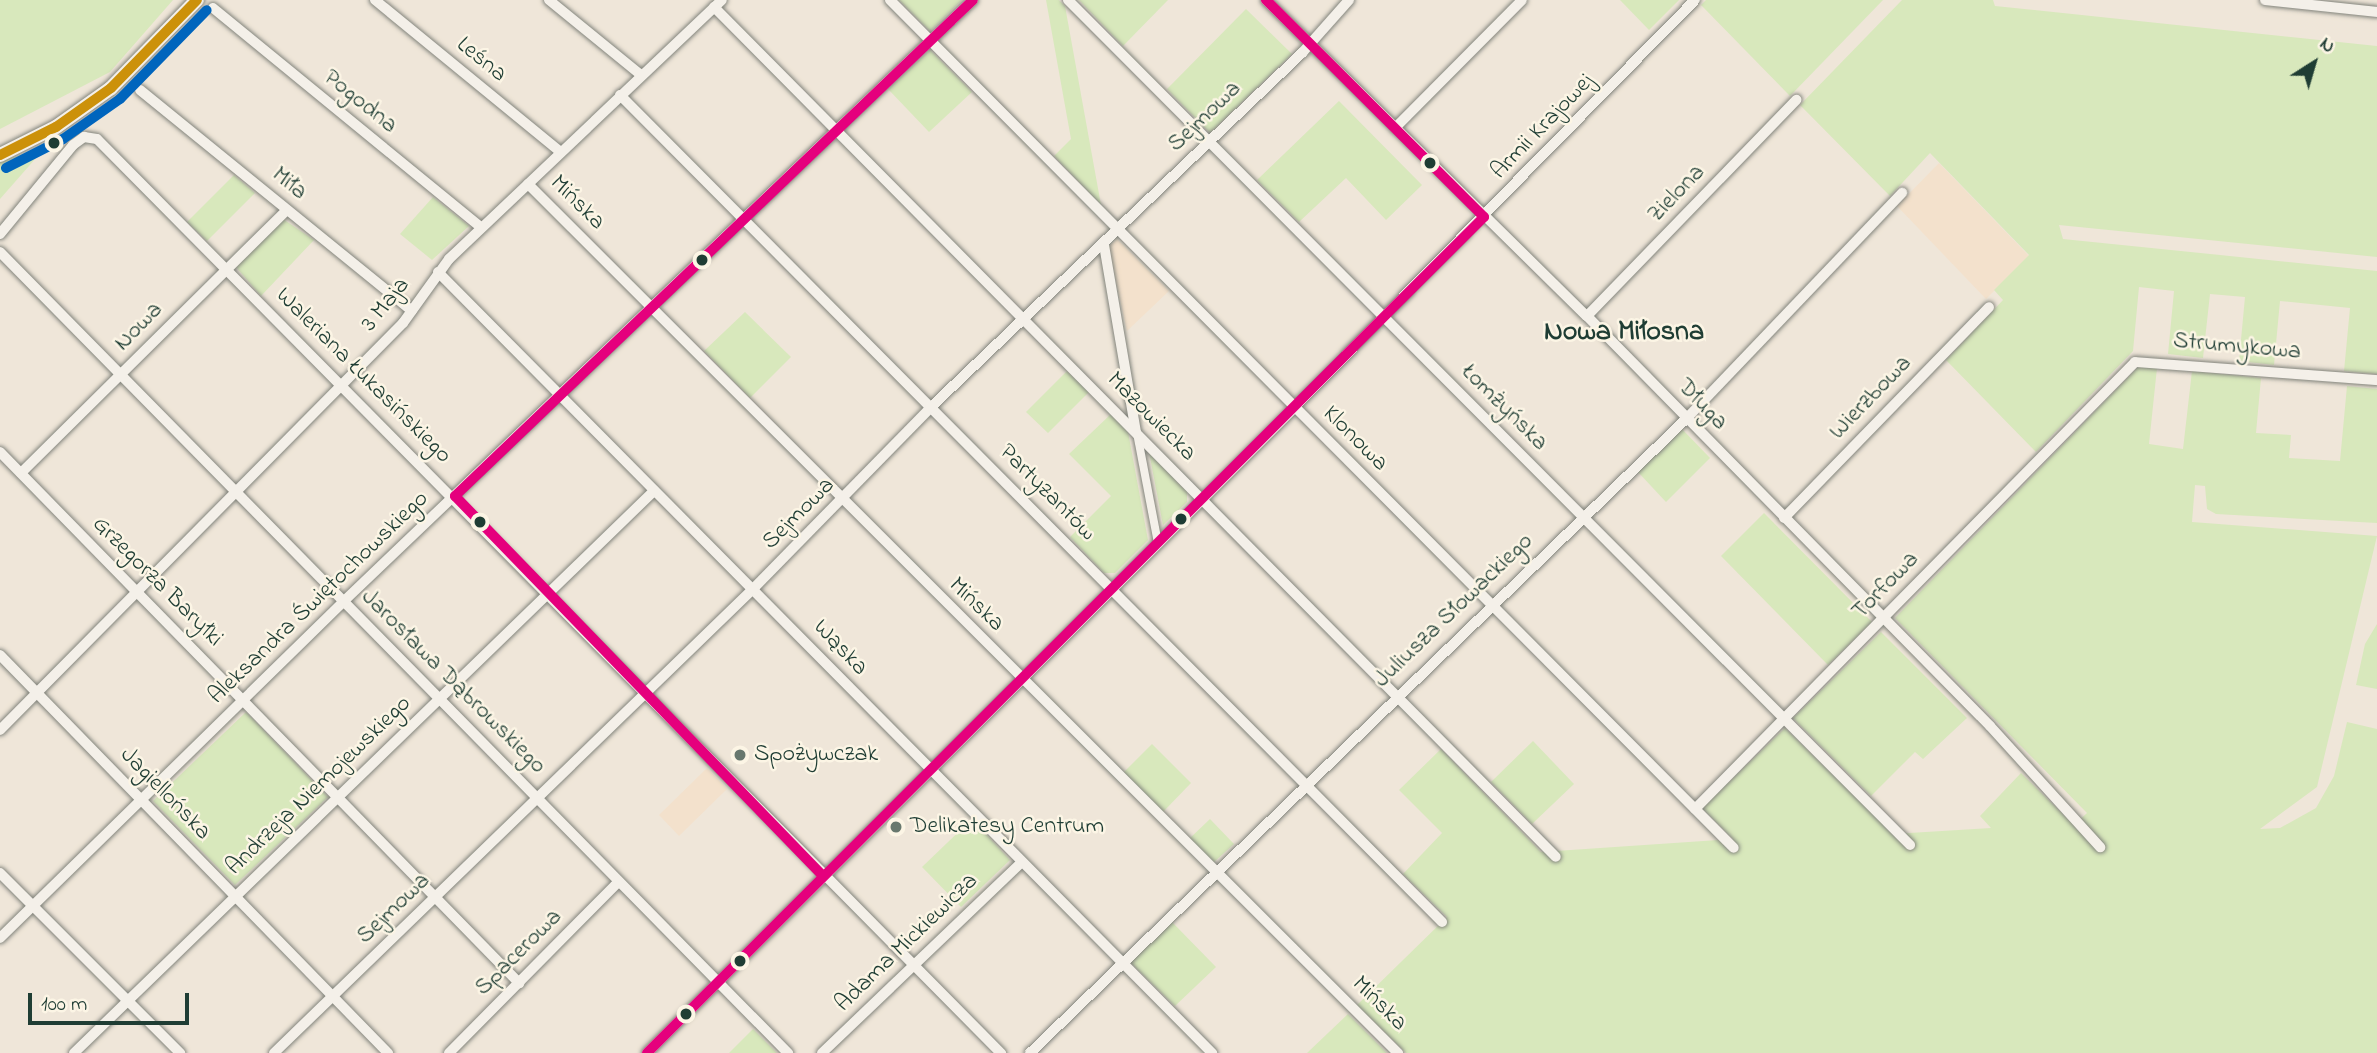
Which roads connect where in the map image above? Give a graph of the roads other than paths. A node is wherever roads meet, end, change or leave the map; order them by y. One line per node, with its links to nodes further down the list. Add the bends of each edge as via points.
1 (198, 0): 25 (main road, via 111,88 56,127)
2 (374, 0): 24 (street, Leśna)
3 (549, 0): 17 (street)
4 (890, 0): 15 (street, Klonowa)
5 (973, 0): 15 (street, Aleksandra Świętochowskiego)
6 (1069, 0): 23 (street, Łomżyńska)
7 (1266, 0): 16 (street, Długa)
8 (1349, 0): 16 (street, Sejmowa)
9 (1522, 0): 21 (street)
10 (1695, 0): 29 (street, Armii Krajowej)
11 (2265, 0): 14 (street)
12 (718, 4): 17 (street, 3 Maja); 22 (street, Mazowiecka)
13 (213, 8): 31 (street, Pogodna)
14 (2377, 12)
15 (931, 41): 22 (street, Aleksandra Świętochowskiego); 32 (street, Klonowa)
16 (1308, 41): 21 (street, Długa); 23 (street, Sejmowa, via 1302,53)
17 (641, 75): 19 (street, 3 Maja)
18 (140, 90): 28 (street, Miła)
19 (620, 95): 24 (street, 3 Maja); 30 (street, Partyzantów)
20 (1796, 100): 41 (street, Zielona)
21 (1395, 128): 29 (street, Długa)
22 (838, 132): 30 (street, Aleksandra Świętochowskiego); 43 (street, Mazowiecka)
23 (1210, 141): 32 (street, Sejmowa); 42 (street, Łomżyńska)
24 (561, 152): 26 (street, 3 Maja)
25 (0, 155)
26 (528, 184): 31 (street, 3 Maja); 39 (street, Mińska)
27 (1902, 193): 51 (street, Juliusza Słowackiego)
28 (287, 210): 36 (street, Nowa); 40 (street, Miła)
29 (1484, 217): 41 (street, Długa); 42 (street, Armii Krajowej)
30 (744, 222): 39 (street, Aleksandra Świętochowskiego); 49 (street, Partyzantów)
31 (481, 227): 37 (street, 3 Maja)
32 (1118, 232): 34 (street, Sejmowa); 50 (street, Klonowa)
33 (0, 234): 36 (street, Waleriana Łukasińskiego, via 73,145 84,137 97,139)
34 (1104, 245): 43 (street, Sejmowa); 52 (street)
35 (0, 252): 44 (street, Jarosława Dąbrowskiego)
36 (225, 269): 44 (street, Nowa); 46 (street, Waleriana Łukasińskiego)
37 (438, 272): 40 (street, 3 Maja); 48 (street, Wąska)
38 (1989, 307): 61 (street, Wierzbowa)
39 (653, 309): 48 (street, Aleksandra Świętochowskiego); 59 (street, Mińska)
40 (412, 311): 46 (street, 3 Maja)
41 (1587, 316): 51 (street, Długa)
42 (1384, 318): 50 (street, Armii Krajowej); 60 (street, Łomżyńska)
43 (1025, 322): 49 (street, Sejmowa); 52 (street, Mazowiecka)
44 (121, 375): 54 (street, Nowa); 56 (street, Jarosława Dąbrowskiego)
45 (2377, 380): 47 (street, Strumykowa, via 2145,360 2135,362)
46 (342, 386): 56 (street, 3 Maja); 57 (street, Waleriana Łukasińskiego)
47 (2104, 390): 69 (street, Torfowa)
48 (560, 396): 55 (street, Wąska); 57 (street, Aleksandra Świętochowskiego)
49 (931, 408): 59 (street, Sejmowa); 64 (street, Partyzantów)
50 (1294, 408): 58 (street, Armii Krajowej); 68 (street, Klonowa)
51 (1686, 419): 60 (street, Juliusza Słowackiego); 61 (street, Długa)
52 (1136, 432): 58 (street, Mazowiecka); 62 (street)
53 (0, 452): 54 (street, Grzegorza Baryłki)
54 (21, 473): 65 (street, Grzegorza Baryłki)
55 (654, 491): 63 (street, Wąska); 66 (street, Andrzeja Niemojewskiego)
56 (237, 492): 65 (street, 3 Maja); 67 (street, Jarosława Dąbrowskiego)
57 (455, 496): 66 (street, Waleriana Łukasińskiego); 67 (street, Aleksandra Świętochowskiego)
58 (1204, 499): 62 (street, Armii Krajowej); 74 (street, Mazowiecka)
59 (841, 502): 63 (street, Sejmowa); 71 (street, Mińska)
60 (1583, 517): 68 (street, Juliusza Słowackiego); 77 (street, Łomżyńska)
61 (1784, 518): 69 (street, Długa)
62 (1158, 543): 64 (street, Armii Krajowej)
63 (753, 589): 73 (street, Sejmowa); 79 (street, Wąska)
64 (1113, 589): 71 (street, Armii Krajowej); 80 (street, Partyzantów)
65 (136, 593): 72 (street, 3 Maja); 76 (street, Grzegorza Baryłki)
66 (548, 593): 73 (street, Waleriana Łukasińskiego); 75 (street, Andrzeja Niemojewskiego)
67 (344, 601): 75 (street, Jarosława Dąbrowskiego); 76 (street, Aleksandra Świętochowskiego)
68 (1492, 604): 74 (street, Juliusza Słowackiego); 84 (street, Klonowa)
69 (1884, 619): 77 (street, Torfowa); 86 (street, Długa)
70 (0, 655): 72 (street, Jagiellońska)
71 (1022, 680): 79 (street, Armii Krajowej); 91 (street, Mińska)
72 (37, 692): 78 (street, 3 Maja); 83 (street, Jagiellońska)
73 (645, 693): 82 (street, Sejmowa); 92 (street, Waleriana Łukasińskiego)
74 (1398, 694): 80 (street, Juliusza Słowackiego); 88 (street, Mazowiecka)
75 (440, 698): 81 (street, Andrzeja Niemojewskiego); 82 (street, Jarosława Dąbrowskiego)
76 (244, 699): 81 (street, Grzegorza Baryłki); 83 (street, Aleksandra Świętochowskiego)
77 (1784, 720): 84 (street, Torfowa); 85 (street, Łomżyńska)
78 (0, 730)
79 (930, 770): 89 (street, Wąska); 92 (street, Armii Krajowej)
80 (1305, 784): 91 (street, Juliusza Słowackiego); 97 (street, Partyzantów)
81 (337, 796): 94 (street, Andrzeja Niemojewskiego); 95 (street, Grzegorza Baryłki)
82 (538, 799): 93 (street, Jarosława Dąbrowskiego); 95 (street, Sejmowa)
83 (142, 800): 94 (street, Jagiellońska); 96 (street, Aleksandra Świętochowskiego)
84 (1695, 808): 87 (street, Klonowa)
85 (1910, 845)
86 (2100, 847)
87 (1734, 848)
88 (1556, 857)
89 (1021, 863): 99 (street, Adama Mickiewicza); 100 (street, Wąska)
90 (0, 873): 96 (street)
91 (1215, 874): 100 (street, Juliusza Słowackiego); 116 (street, Mińska)
92 (823, 876): 99 (street, Waleriana Łukasińskiego); 102 (street, Armii Krajowej)
93 (618, 882): 101 (street, Spacerowa); 102 (street, Jarosława Dąbrowskiego)
94 (236, 898): 103 (street, Jagiellońska); 104 (street, Andrzeja Niemojewskiego)
95 (436, 898): 101 (street, Grzegorza Baryłki); 103 (street, Sejmowa)
96 (33, 906): 98 (street, Aleksandra Świętochowskiego); 104 (street)
97 (1441, 922)
98 (0, 939)
99 (913, 964): 112 (street, Adama Mickiewicza); 113 (street, Waleriana Łukasińskiego)
100 (1122, 964): 114 (street, Juliusza Słowackiego); 115 (street, Wąska)
101 (519, 982): 109 (street, Spacerowa)
102 (717, 982): 110 (street, Armii Krajowej); 111 (street, Jarosława Dąbrowskiego)
103 (333, 997): 107 (street, Sejmowa); 108 (street, Jagiellońska)
104 (127, 1000): 105 (street, Andrzeja Niemojewskiego); 106 (street)
105 (74, 1053)
106 (180, 1053)
107 (274, 1053)
108 (388, 1053)
109 (449, 1053)
110 (648, 1053)
111 (788, 1053)
112 (822, 1053)
113 (1001, 1053)
114 (1030, 1053)
115 (1212, 1053)
116 (1398, 1053)

